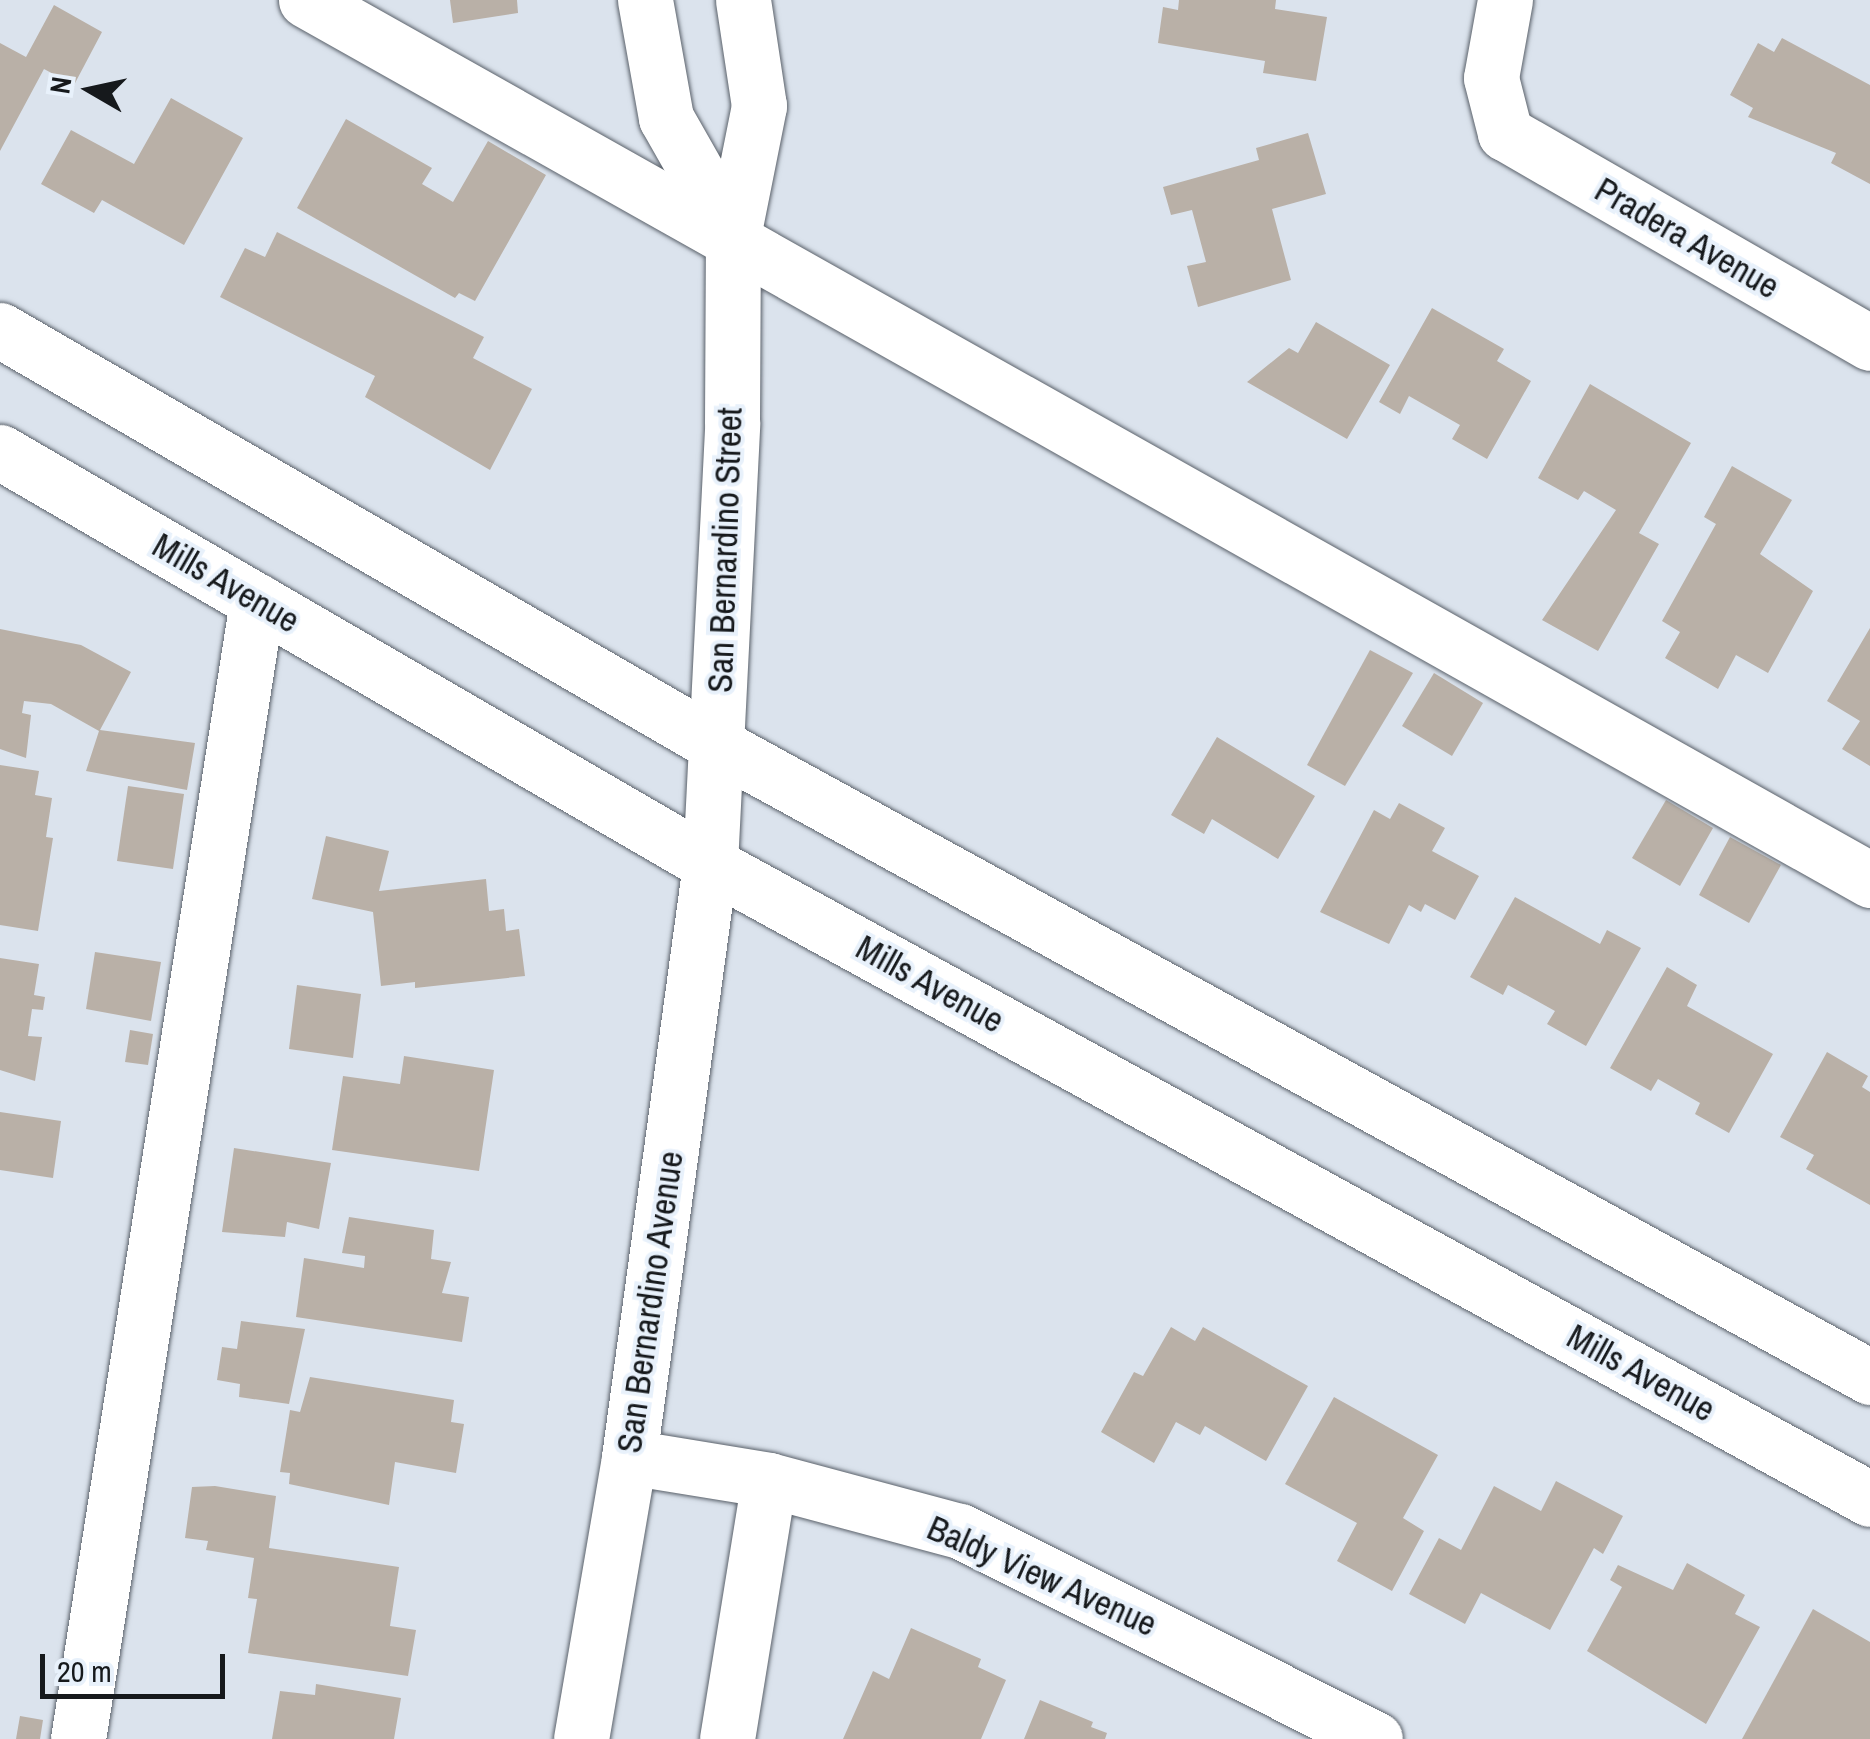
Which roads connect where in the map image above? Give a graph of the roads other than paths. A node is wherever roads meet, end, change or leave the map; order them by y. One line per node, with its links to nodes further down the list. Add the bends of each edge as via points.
1 (306, 0): 5 (main road)
2 (646, 0): 5 (main road, San Bernardino Street, via 666,118)
3 (743, 0): 5 (main road, San Bernardino Street, via 760,106)
4 (1505, 0): 7 (main road, Pradera Avenue, via 1491,78 1505,133)
5 (732, 236): 10 (main road, San Bernardino Street, via 732,423); 12 (main road)
6 (0, 330): 10 (main road)
7 (1870, 342)
8 (0, 452): 9 (main road, Mills Avenue)
9 (257, 601): 11 (main road, Mills Avenue); 17 (main road)
10 (717, 745): 11 (main road, San Bernardino Street); 13 (main road)
11 (710, 864): 14 (main road, San Bernardino Avenue); 16 (main road, Mills Avenue)
12 (1870, 880)
13 (1870, 1377)
14 (629, 1457): 15 (main road, Baldy View Avenue); 18 (main road, San Bernardino Avenue)
15 (770, 1480): 19 (main road); 20 (main road, Baldy View Avenue, via 960,1531)
16 (1870, 1499)
17 (78, 1739)
18 (580, 1739)
19 (727, 1739)
20 (1376, 1739)

